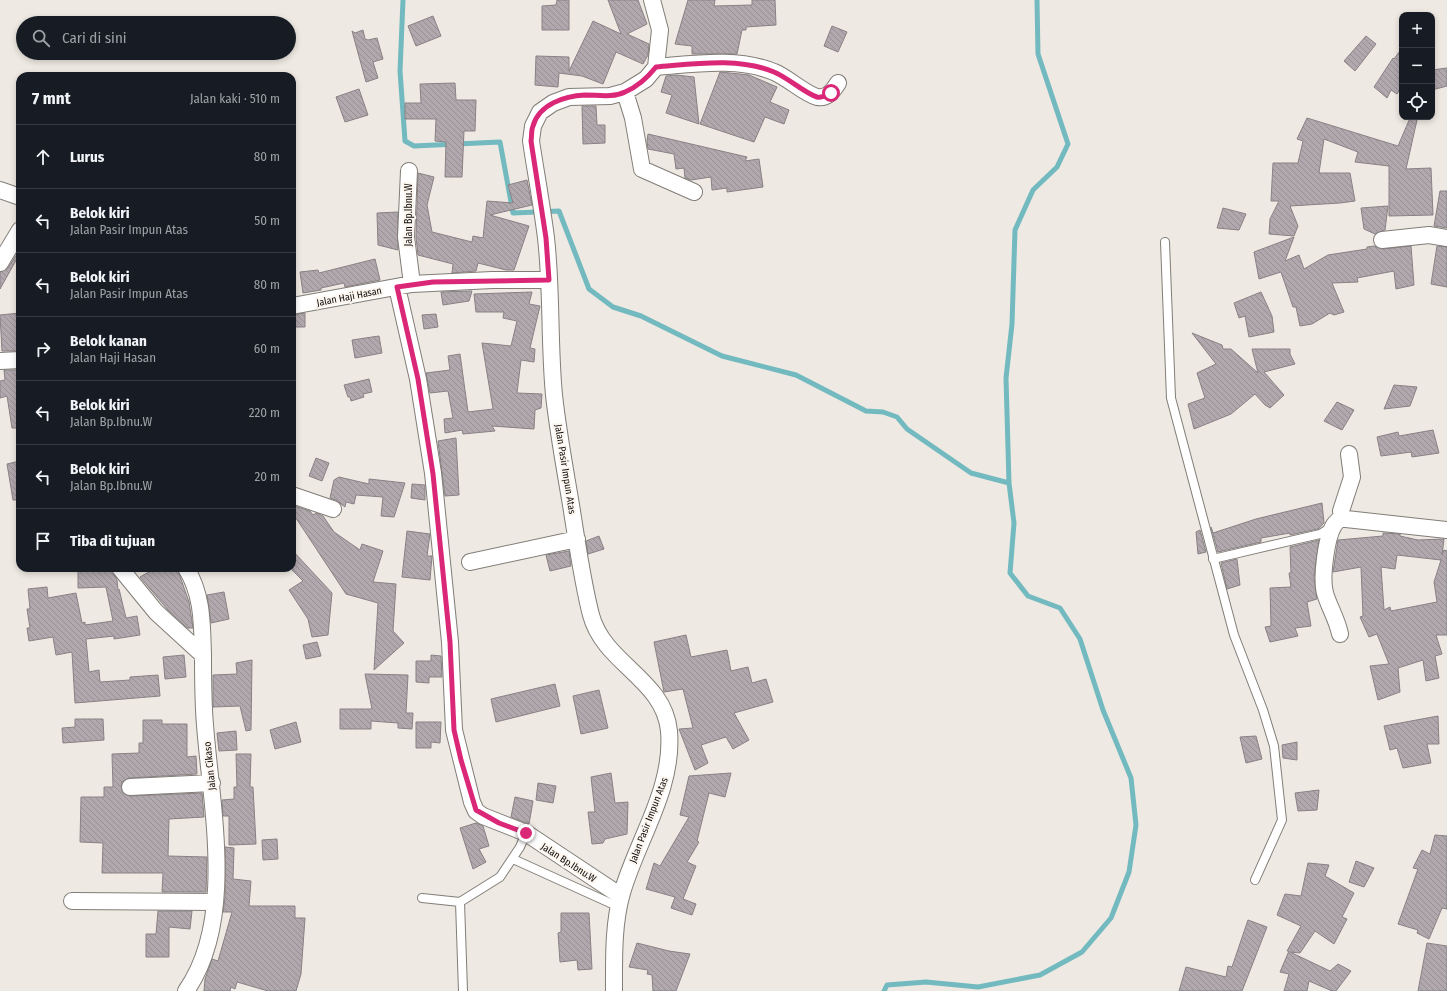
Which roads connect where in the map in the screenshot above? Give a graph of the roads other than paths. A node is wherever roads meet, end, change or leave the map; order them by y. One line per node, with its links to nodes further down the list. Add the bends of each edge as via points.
1 (652, 0): 2 (street, via 660,30)
2 (656, 67): 3 (street, via 704,64 758,66 776,73 816,97 831,93); 4 (street, Jalan Pasir Impun Atas, via 646,78)
3 (838, 83)
4 (625, 92): 7 (street, via 633,118 642,169); 14 (street, Jalan Pasir Impun Atas, via 610,96 569,97 553,103 540,112 533,126 531,141 546,238)
5 (409, 171): 15 (street, Jalan Bp.Ibnu.W)
6 (0, 190): 8 (street)
7 (694, 192)
8 (16, 196)
9 (16, 237): 13 (street)
10 (1447, 238): 11 (street, via 1429,235)
11 (1382, 240)
12 (1165, 242): 25 (lane, via 1172,398)
13 (0, 263)
14 (549, 280): 15 (street, Jalan Haji Hasan); 24 (street, Jalan Pasir Impun Atas, via 554,396)
15 (405, 285): 16 (street, Jalan Haji Hasan); 33 (street, Jalan Bp.Ibnu.W, via 433,474 450,642 454,730 476,810 499,823)
16 (296, 305)
17 (0, 360): 18 (street)
18 (16, 360)
19 (1349, 454): 22 (street, via 1352,477)
20 (296, 496): 21 (street)
21 (333, 509)
22 (1338, 521): 23 (street, via 1346,519); 25 (lane, via 1320,534); 29 (street, via 1329,539 1324,579 1325,592)
23 (1447, 530)
24 (577, 539): 26 (street); 40 (street, Jalan Pasir Impun Atas, via 592,617 600,637 656,694 663,707 669,730 668,765)
25 (1213, 559): 35 (lane, via 1234,635 1274,746 1282,820)
26 (470, 562)
27 (123, 572): 30 (street, via 156,612)
28 (188, 572): 30 (street, Jalan Cikaso, via 200,599)
29 (1340, 634)
30 (203, 655): 31 (street, Jalan Cikaso, via 204,724)
31 (212, 783): 32 (street); 38 (street, Jalan Cikaso)
32 (130, 787)
33 (526, 833): 34 (lane); 40 (street, Jalan Bp.Ibnu.W)
34 (512, 859): 39 (lane, via 500,877); 40 (lane)
35 (1255, 880)
36 (422, 898): 39 (lane)
37 (72, 901): 38 (street)
38 (215, 902): 41 (street, Jalan Cikaso, via 205,955)
39 (460, 902): 42 (lane)
40 (620, 902): 43 (street, Jalan Pasir Impun Atas, via 614,942)
41 (186, 991)
42 (463, 991)
43 (614, 991)

